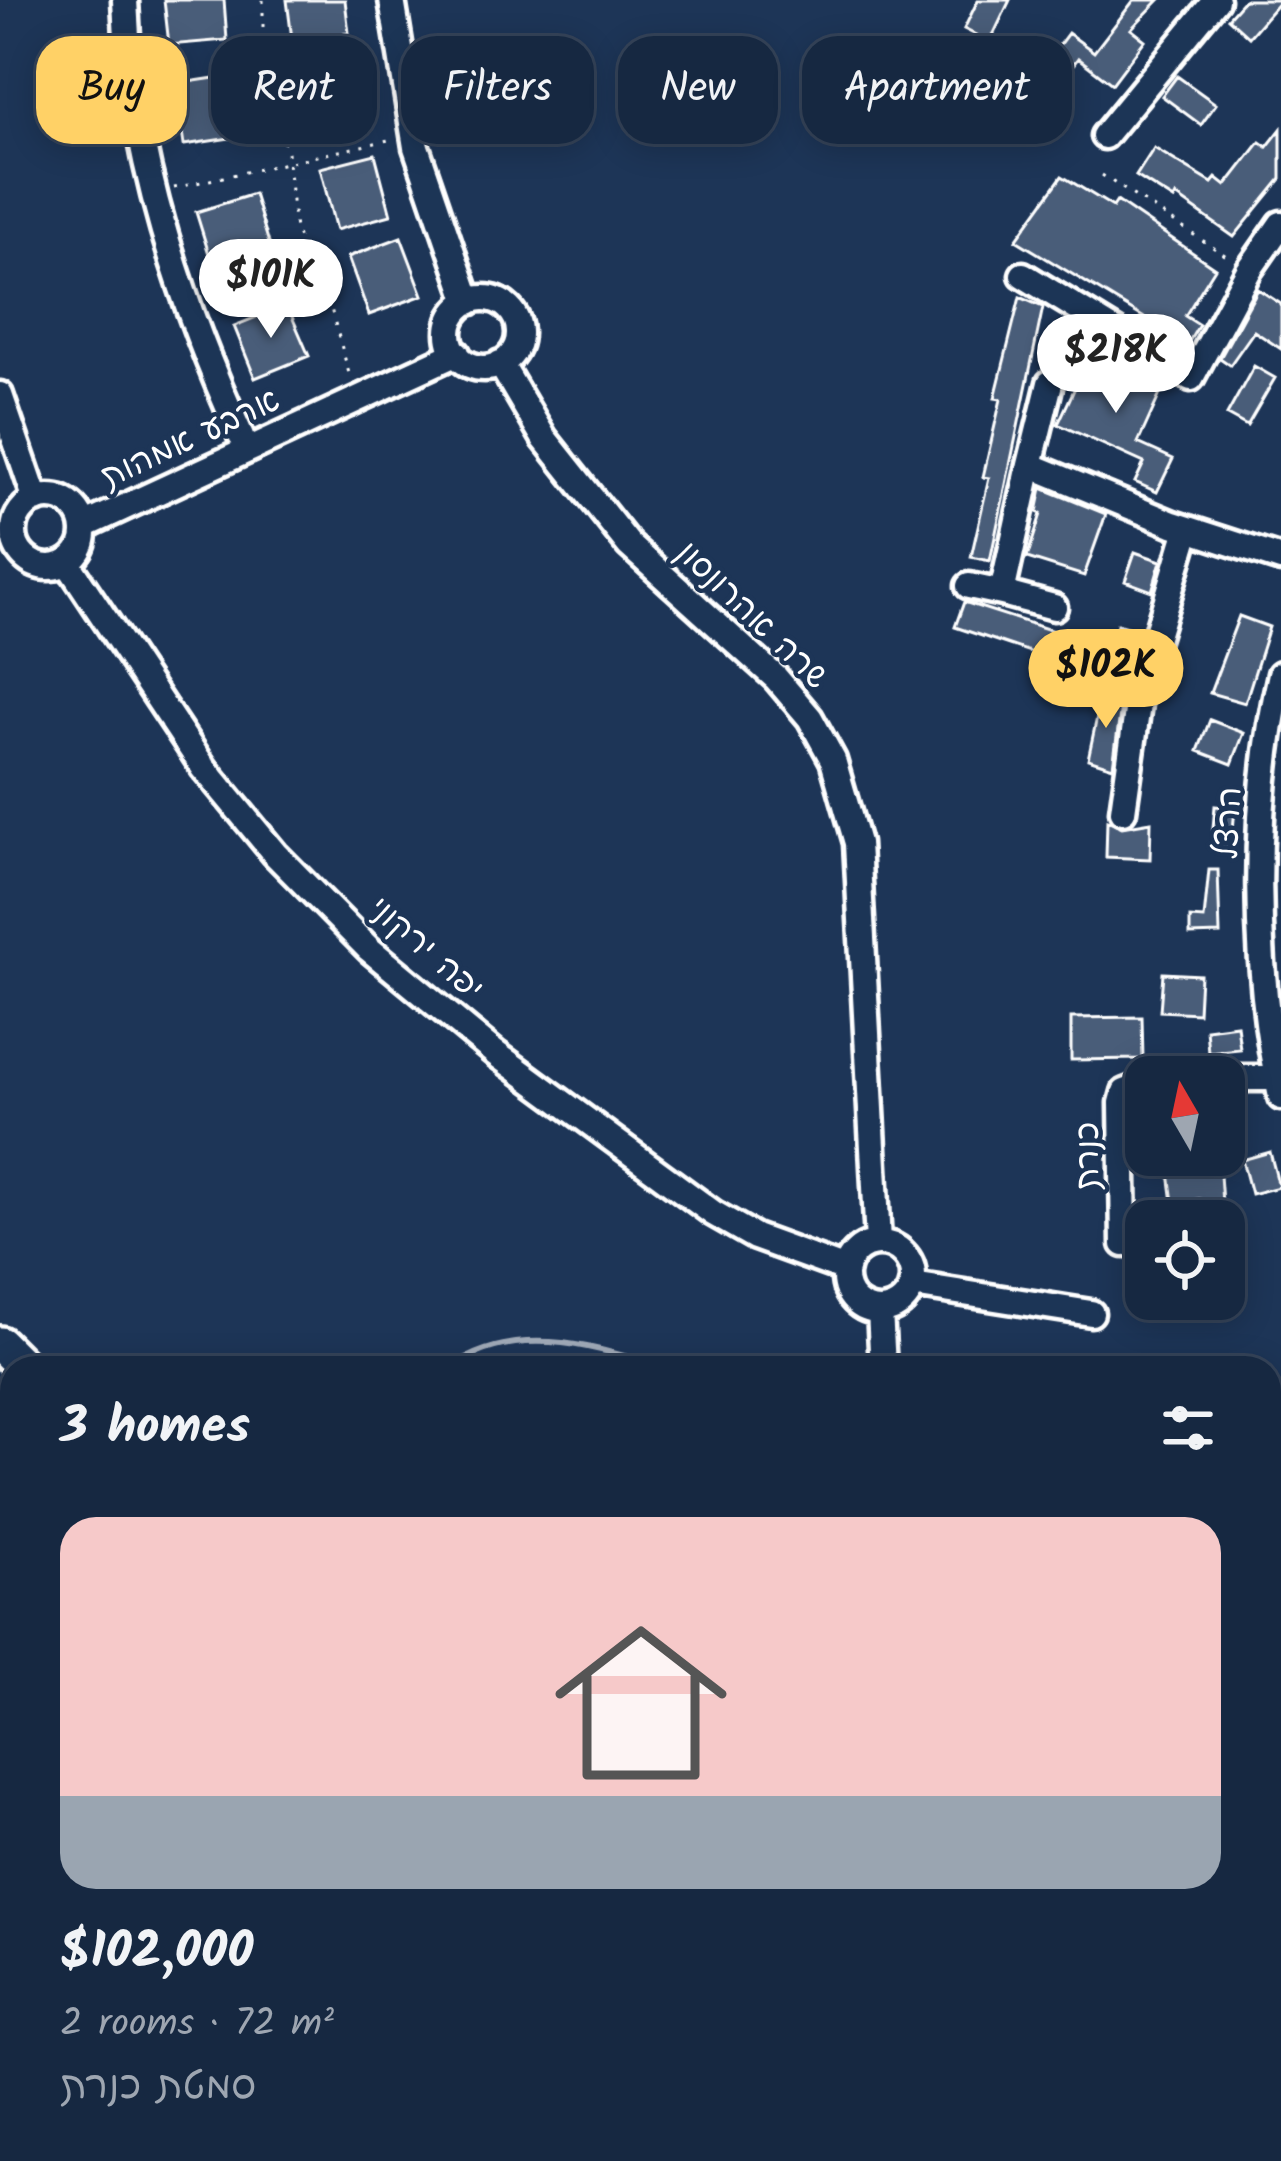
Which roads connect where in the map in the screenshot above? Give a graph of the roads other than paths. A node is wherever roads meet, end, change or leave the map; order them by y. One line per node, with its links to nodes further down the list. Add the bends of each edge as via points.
1 (124, 0): 12 (street, via 155,193 198,343)
2 (392, 0): 7 (street, via 413,135)
3 (1216, 0): 4 (street)
4 (1104, 136)
5 (1281, 224): 6 (street, via 1191,378)
6 (1023, 275)
7 (469, 302): 8 (street, via 456,312); 9 (street, via 492,298 514,315 519,340)
8 (453, 346): 9 (street, via 476,367); 12 (street, ארבע אמהות); 15 (street, ארבע אמהות)
9 (500, 364): 29 (street, שרה אהרונסון, via 544,438 615,528 776,678 833,760 857,843)
10 (1050, 383): 13 (street)
11 (0, 394): 14 (street)
12 (241, 436): 15 (street, ארבע אמהות)
13 (1030, 465): 16 (street); 22 (street)
14 (37, 500): 15 (street, via 57,498); 17 (street, via 21,511)
15 (81, 519): 19 (street, via 84,540)
16 (1188, 529): 18 (street); 25 (street, via 1140,690)
17 (13, 544): 19 (street, via 41,566); 20 (street)
18 (1281, 559)
19 (68, 562): 31 (street, יפה ירקוני, via 204,768 369,949 712,1213)
20 (0, 569)
21 (969, 586): 22 (street)
22 (1003, 593): 23 (street)
23 (1054, 607)
24 (1281, 674): 27 (street, הרצל, via 1270,721 1259,906)
25 (1123, 811)
26 (1245, 1080): 27 (street)
27 (1280, 1084)
28 (1125, 1092): 30 (street, כנרת)
29 (878, 1243): 31 (street, via 862,1248); 32 (street, via 909,1259)
30 (1124, 1244)
31 (846, 1270): 33 (street, via 850,1295)
32 (913, 1285): 33 (street, via 897,1306); 34 (street)
33 (880, 1311): 35 (street)
34 (1091, 1312)
35 (882, 1356)

